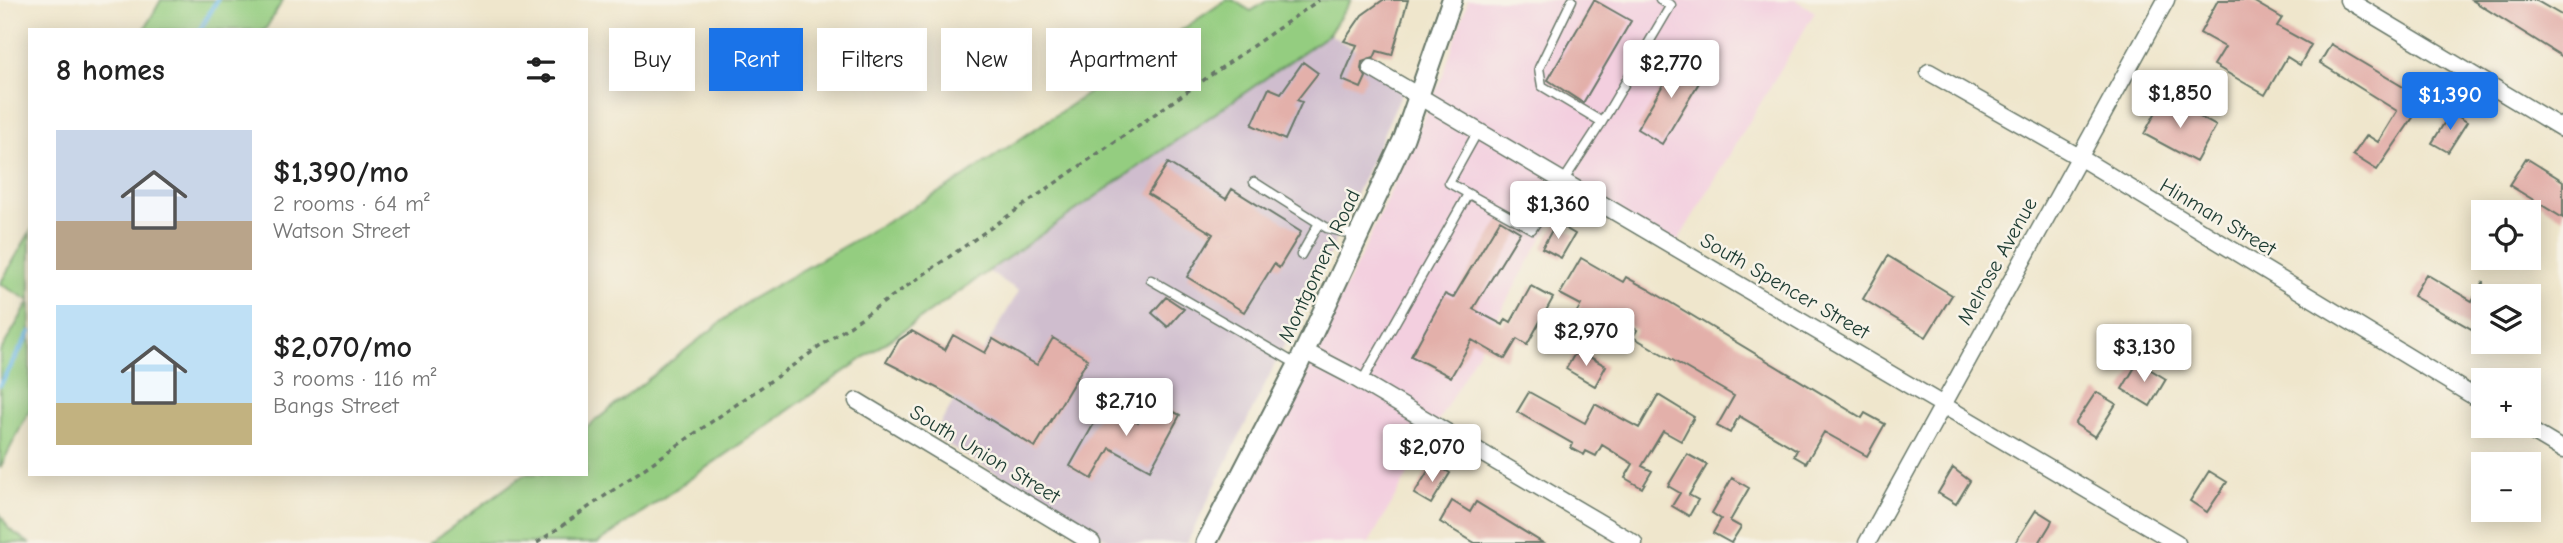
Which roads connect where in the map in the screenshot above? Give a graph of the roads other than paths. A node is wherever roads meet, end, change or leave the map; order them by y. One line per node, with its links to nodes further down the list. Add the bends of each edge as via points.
1 (1452, 0): 8 (street, Montgomery Road)
2 (1572, 0): 9 (lane, via 1538,78 1542,86)
3 (1660, 0): 9 (lane, via 1671,5)
4 (2166, 0): 12 (street, Melrose Avenue)
5 (2348, 0): 10 (street)
6 (1371, 68): 8 (street, South Spencer Street)
7 (1929, 72): 12 (street, Hinman Street)
8 (1420, 96): 11 (street, South Spencer Street); 17 (street, Montgomery Road)
9 (1602, 122): 14 (lane)
10 (2563, 129)
11 (1478, 131): 14 (street, South Spencer Street); 15 (lane, via 1449,183)
12 (2079, 157): 22 (street, Hinman Street); 24 (street, Melrose Avenue)
13 (1254, 181): 16 (lane)
14 (1563, 181): 15 (lane, via 1532,229); 24 (street, South Spencer Street)
15 (1468, 194): 21 (lane)
16 (1319, 223): 17 (lane); 18 (lane)
17 (1359, 236): 20 (street, Montgomery Road)
18 (1301, 255)
19 (1151, 280): 20 (lane)
20 (1301, 358): 21 (street); 28 (street, Montgomery Road)
21 (1362, 381): 29 (street)
22 (2471, 395)
23 (856, 401): 27 (street, South Union Street)
24 (1943, 404): 30 (street, Melrose Avenue); 31 (street, South Spencer Street)
25 (2541, 437): 26 (street)
26 (2563, 450)
27 (1092, 543)
28 (1206, 543)
29 (1634, 543)
30 (1867, 543)
31 (2177, 543)

